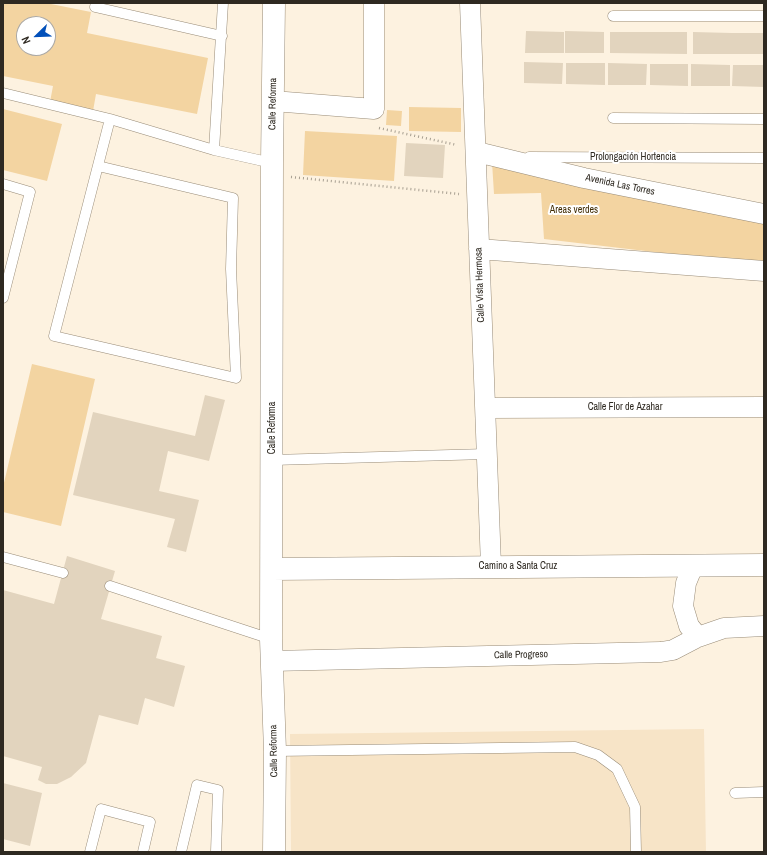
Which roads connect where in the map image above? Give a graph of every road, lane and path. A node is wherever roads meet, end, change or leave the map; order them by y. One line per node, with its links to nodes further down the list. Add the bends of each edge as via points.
1 (96, 3): 8 (lane, via 95,7)
2 (223, 3): 8 (lane)
3 (274, 3): 10 (street, Calle Reforma)
4 (374, 3): 10 (street, via 374,108)
5 (470, 3): 15 (street, Calle Vista Hermosa)
6 (613, 16): 7 (lane)
7 (764, 16)
8 (222, 36): 14 (lane)
9 (3, 93): 12 (lane)
10 (273, 101): 19 (street, Calle Reforma)
11 (613, 118): 13 (lane)
12 (110, 119): 14 (lane); 18 (lane)
13 (764, 119)
14 (214, 150): 19 (lane)
15 (477, 152): 16 (street, Avenida Las Torres); 21 (street, Calle Vista Hermosa)
16 (503, 157): 17 (lane, Prolongación Hortencia); 22 (street, Avenida Las Torres, via 584,178)
17 (764, 158)
18 (98, 166): 18 (lane, via 54,336 236,378 231,269 233,198)
19 (272, 169): 21 (path); 29 (street, Calle Reforma)
20 (3, 184): 25 (lane, via 30,192)
21 (478, 196): 23 (street, Calle Vista Hermosa)
22 (764, 214)
23 (479, 249): 24 (street); 27 (street, Calle Vista Hermosa)
24 (764, 271)
25 (3, 298)
26 (764, 406): 27 (street, Calle Flor de Azahar)
27 (486, 408): 28 (street, Calle Vista Hermosa)
28 (487, 454): 29 (lane); 32 (street, Calle Vista Hermosa)
29 (272, 460): 34 (street, Calle Reforma)
30 (3, 557): 35 (lane)
31 (764, 565): 33 (street, Camino a Santa Cruz)
32 (491, 566): 33 (street, Camino a Santa Cruz); 34 (street, Camino a Santa Cruz)
33 (693, 566): 38 (street, via 686,583 683,606 689,626)
34 (272, 569): 39 (street, Calle Reforma)
35 (62, 573)
36 (110, 586): 39 (lane)
37 (764, 626): 38 (street, Calle Progreso, via 724,628)
38 (698, 637): 40 (street, Calle Progreso, via 673,650 661,652)
39 (271, 639): 40 (street, Calle Reforma)
40 (272, 660): 41 (street, Calle Reforma)
41 (275, 752): 48 (street, Calle Reforma); 49 (lane, via 575,747 598,755 618,769 635,807)
42 (764, 792): 43 (lane)
43 (735, 793)
44 (90, 852): 45 (lane, via 101,809 150,822)
45 (143, 852)
46 (181, 852): 47 (lane, via 197,785 218,790)
47 (216, 852)
48 (274, 852)
49 (636, 852)

